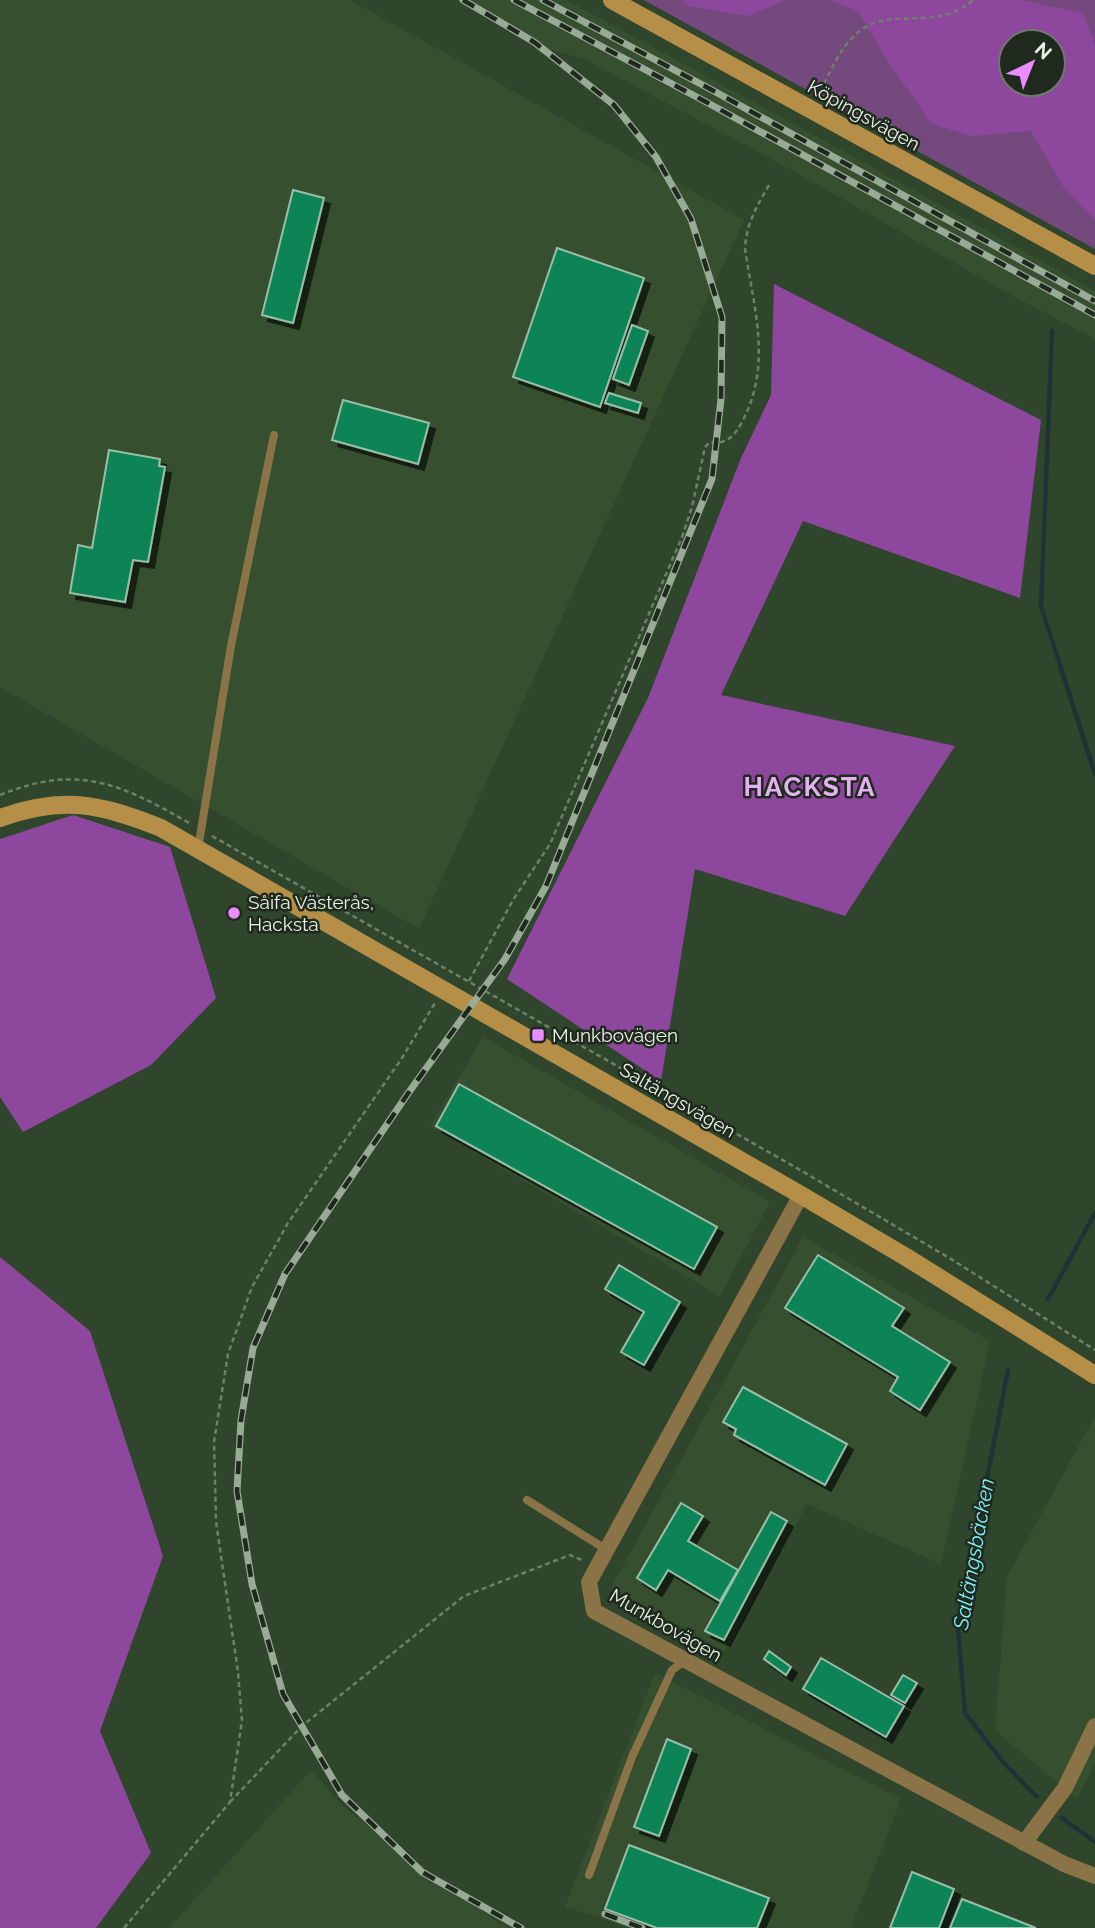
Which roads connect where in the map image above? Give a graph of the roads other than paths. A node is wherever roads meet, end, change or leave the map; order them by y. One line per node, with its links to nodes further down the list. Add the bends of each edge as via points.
1 (612, 0): 2 (street, Köpingsvägen)
2 (1095, 266)
3 (274, 435): 5 (lane, via 231,646)
4 (0, 818): 5 (street, Saltängsvägen, via 63,804 96,806 161,828)
5 (198, 849): 6 (street, Saltängsvägen)
6 (801, 1195): 7 (street, Saltängsvägen); 9 (street, Munkbovägen)
7 (1095, 1375)
8 (527, 1500): 9 (lane)
9 (607, 1550): 10 (street, Munkbovägen, via 589,1582 594,1611)
10 (685, 1661): 12 (street, Munkbovägen); 13 (lane, via 673,1670 632,1757)
11 (1095, 1726): 12 (street, via 1065,1788)
12 (1024, 1843): 14 (street, Munkbovägen)
13 (589, 1875)
14 (1095, 1876)

